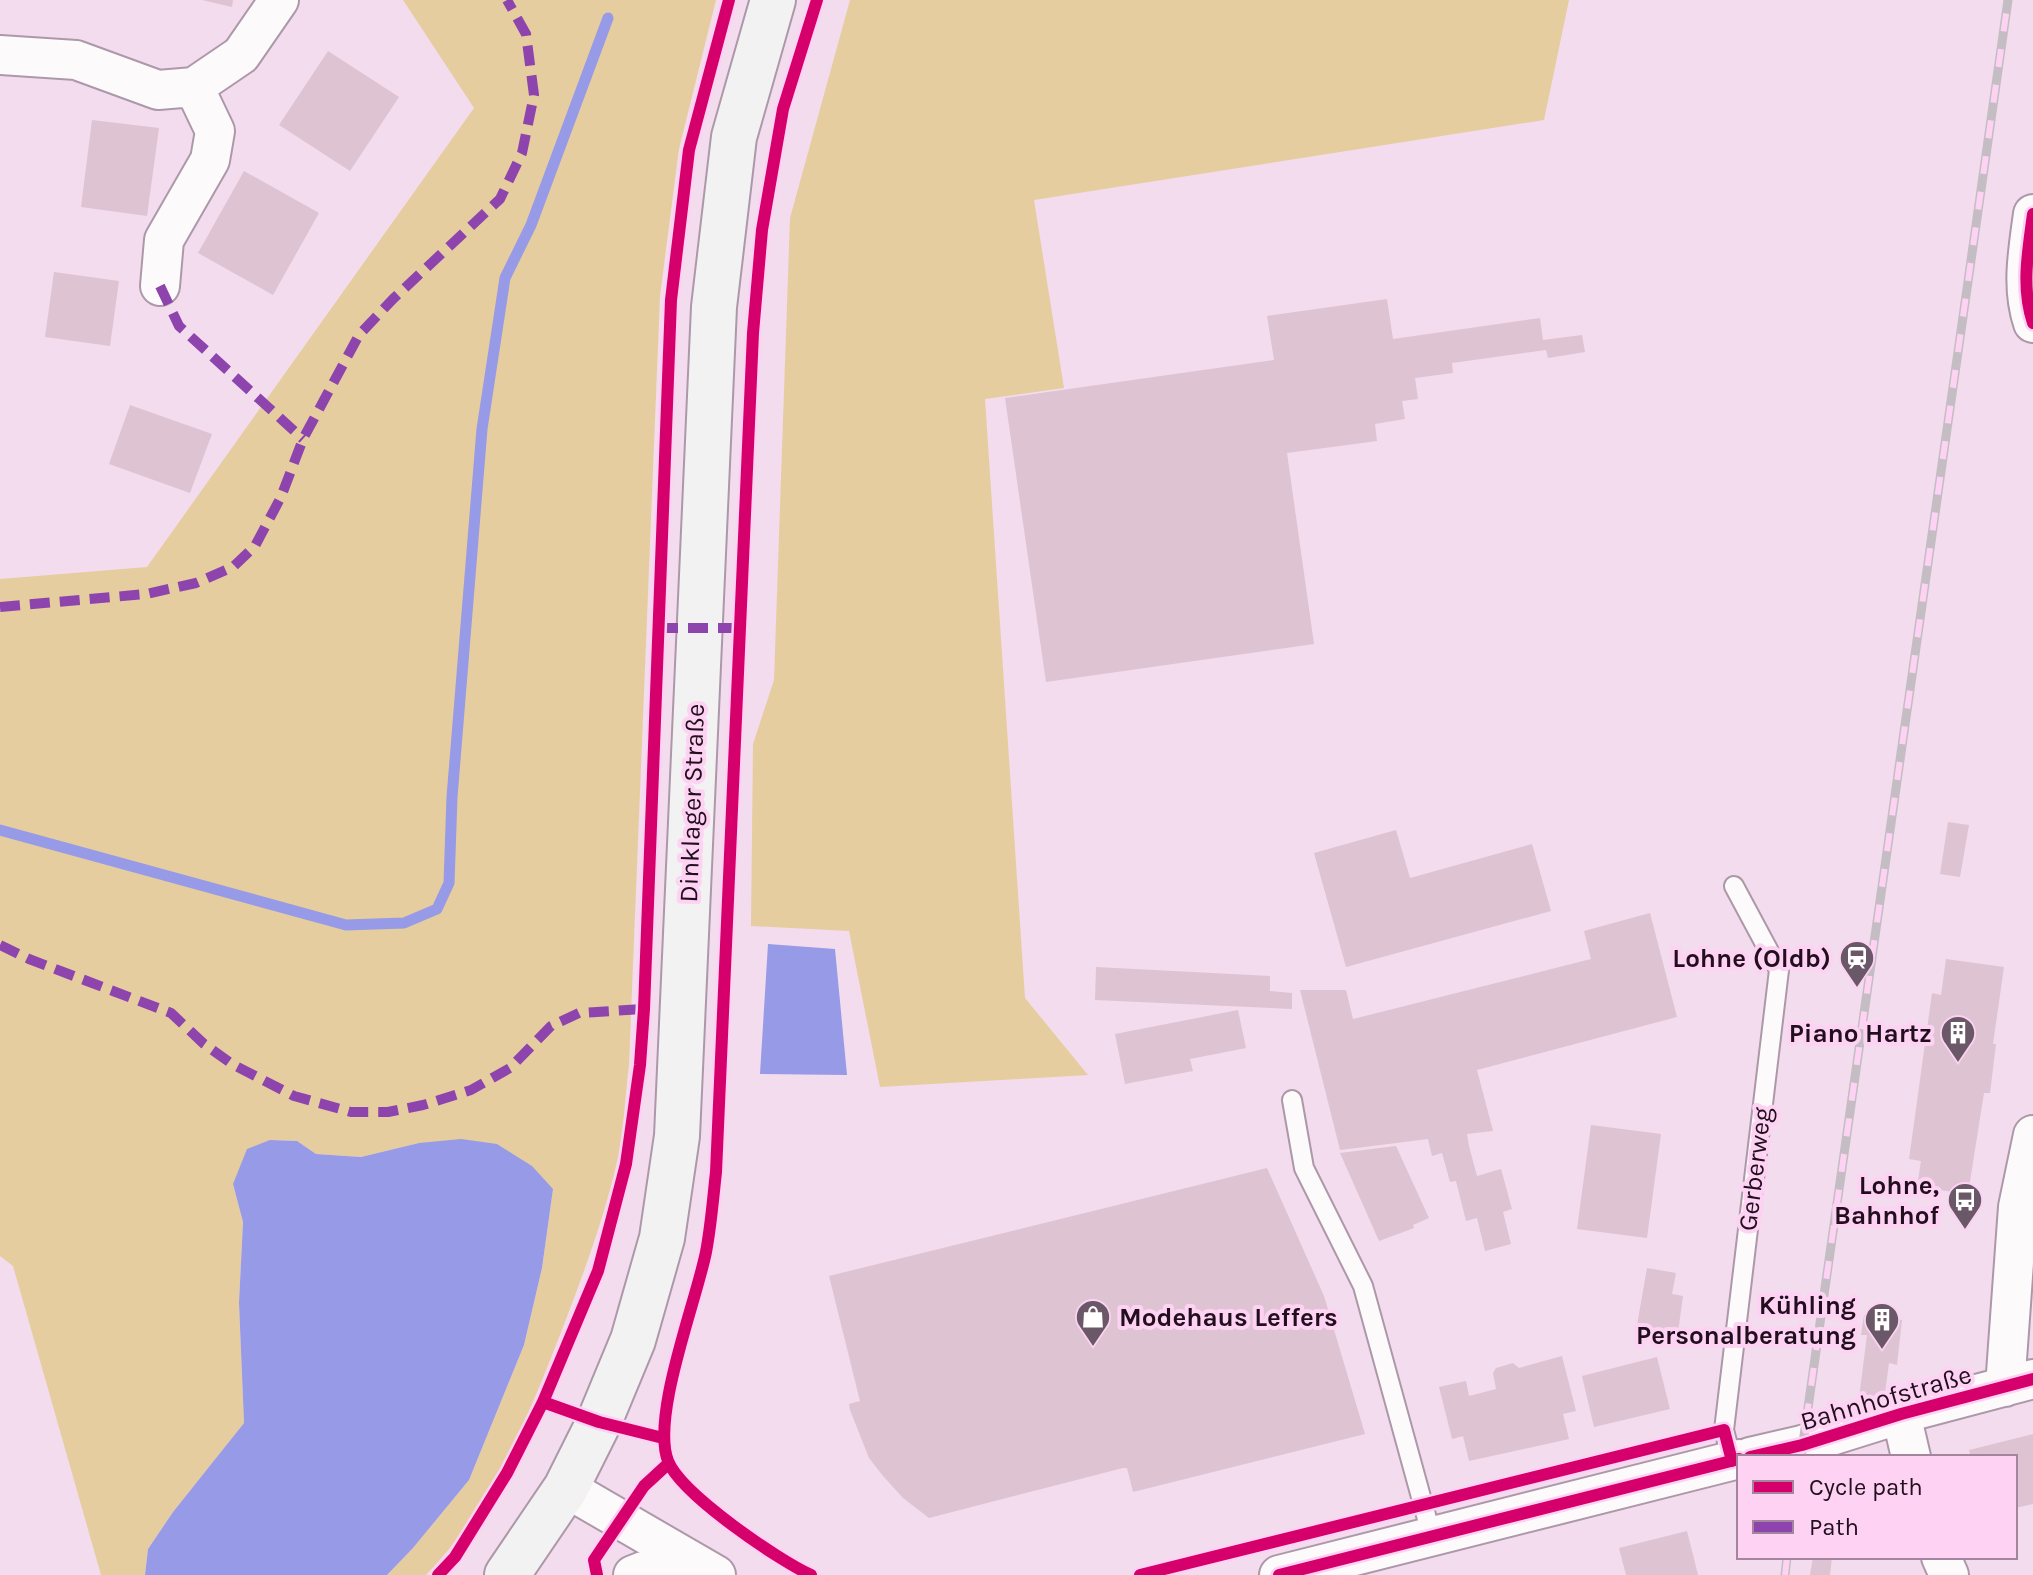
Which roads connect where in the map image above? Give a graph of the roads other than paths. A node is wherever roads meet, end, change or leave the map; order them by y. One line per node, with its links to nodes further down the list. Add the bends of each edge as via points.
1 (279, 0): 4 (street, via 241,55)
2 (773, 0): 17 (main road, Dinklager Straße, via 734,137 714,307 677,1136 662,1238 633,1340)
3 (0, 55): 4 (street, via 76,60 158,90)
4 (194, 87): 6 (street, via 215,131 210,160 164,240)
5 (2033, 214): 7 (street, via 2026,261 2027,306)
6 (160, 286)
7 (2033, 323)
8 (1734, 886): 13 (lane, Gerberweg, via 1779,970 1724,1430)
9 (1292, 1100): 18 (lane, via 1304,1168 1363,1286)
10 (2033, 1135): 11 (street, via 2018,1207)
11 (2019, 1383): 12 (street, Bahnhofstraße)
12 (1901, 1414): 14 (street, Bahnhofstraße); 15 (street)
13 (1738, 1455)
14 (1758, 1455)
15 (1911, 1455)
16 (1737, 1460): 18 (street, Bahnhofstraße)
17 (566, 1488): 19 (street); 20 (main road, Dinklager Straße)
18 (1432, 1537): 22 (street, Bahnhofstraße)
19 (712, 1573): 21 (street, via 651,1568)
20 (507, 1575)
21 (633, 1575)
22 (1279, 1575)

